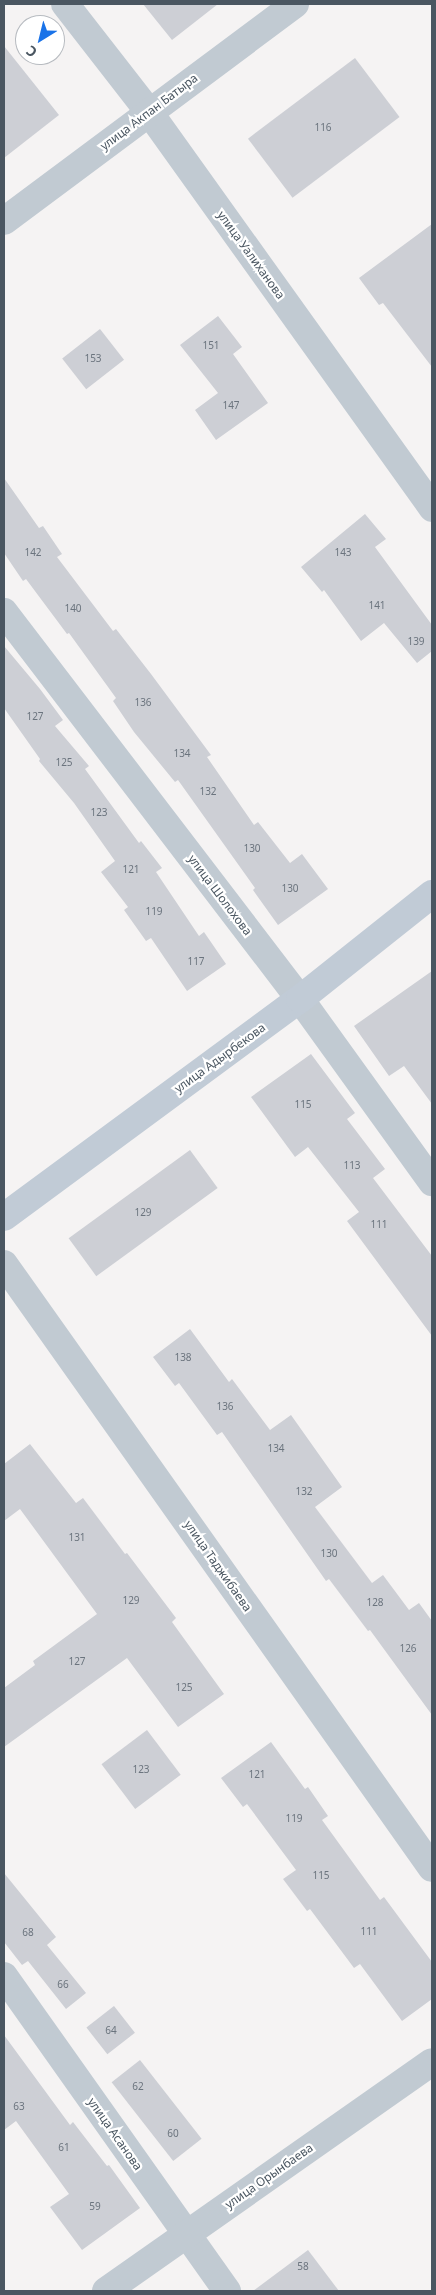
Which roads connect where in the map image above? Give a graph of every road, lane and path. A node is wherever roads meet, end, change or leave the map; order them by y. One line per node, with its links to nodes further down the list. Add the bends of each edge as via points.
1 (65, 4): 3 (street, улица Уалиханова)
2 (295, 4): 3 (street, улица Акпан Батыра)
3 (149, 112): 4 (street, улица Акпан Батыра); 5 (street, улица Уалиханова)
4 (4, 220)
5 (432, 508)
6 (4, 612): 8 (street, улица Шолохова)
7 (432, 894): 8 (main road, улица Адырбекова)
8 (300, 999): 9 (street, улица Шолохова); 10 (main road, улица Адырбекова)
9 (432, 1182)
10 (4, 1217)
11 (4, 1264): 12 (street, улица Таджибаева)
12 (432, 1868)
13 (4, 1976): 15 (street, улица Асанова)
14 (432, 2062): 15 (street, улица Орынбаева)
15 (185, 2234): 16 (street, улица Орынбаева); 17 (street, улица Асанова)
16 (106, 2291)
17 (227, 2291)

